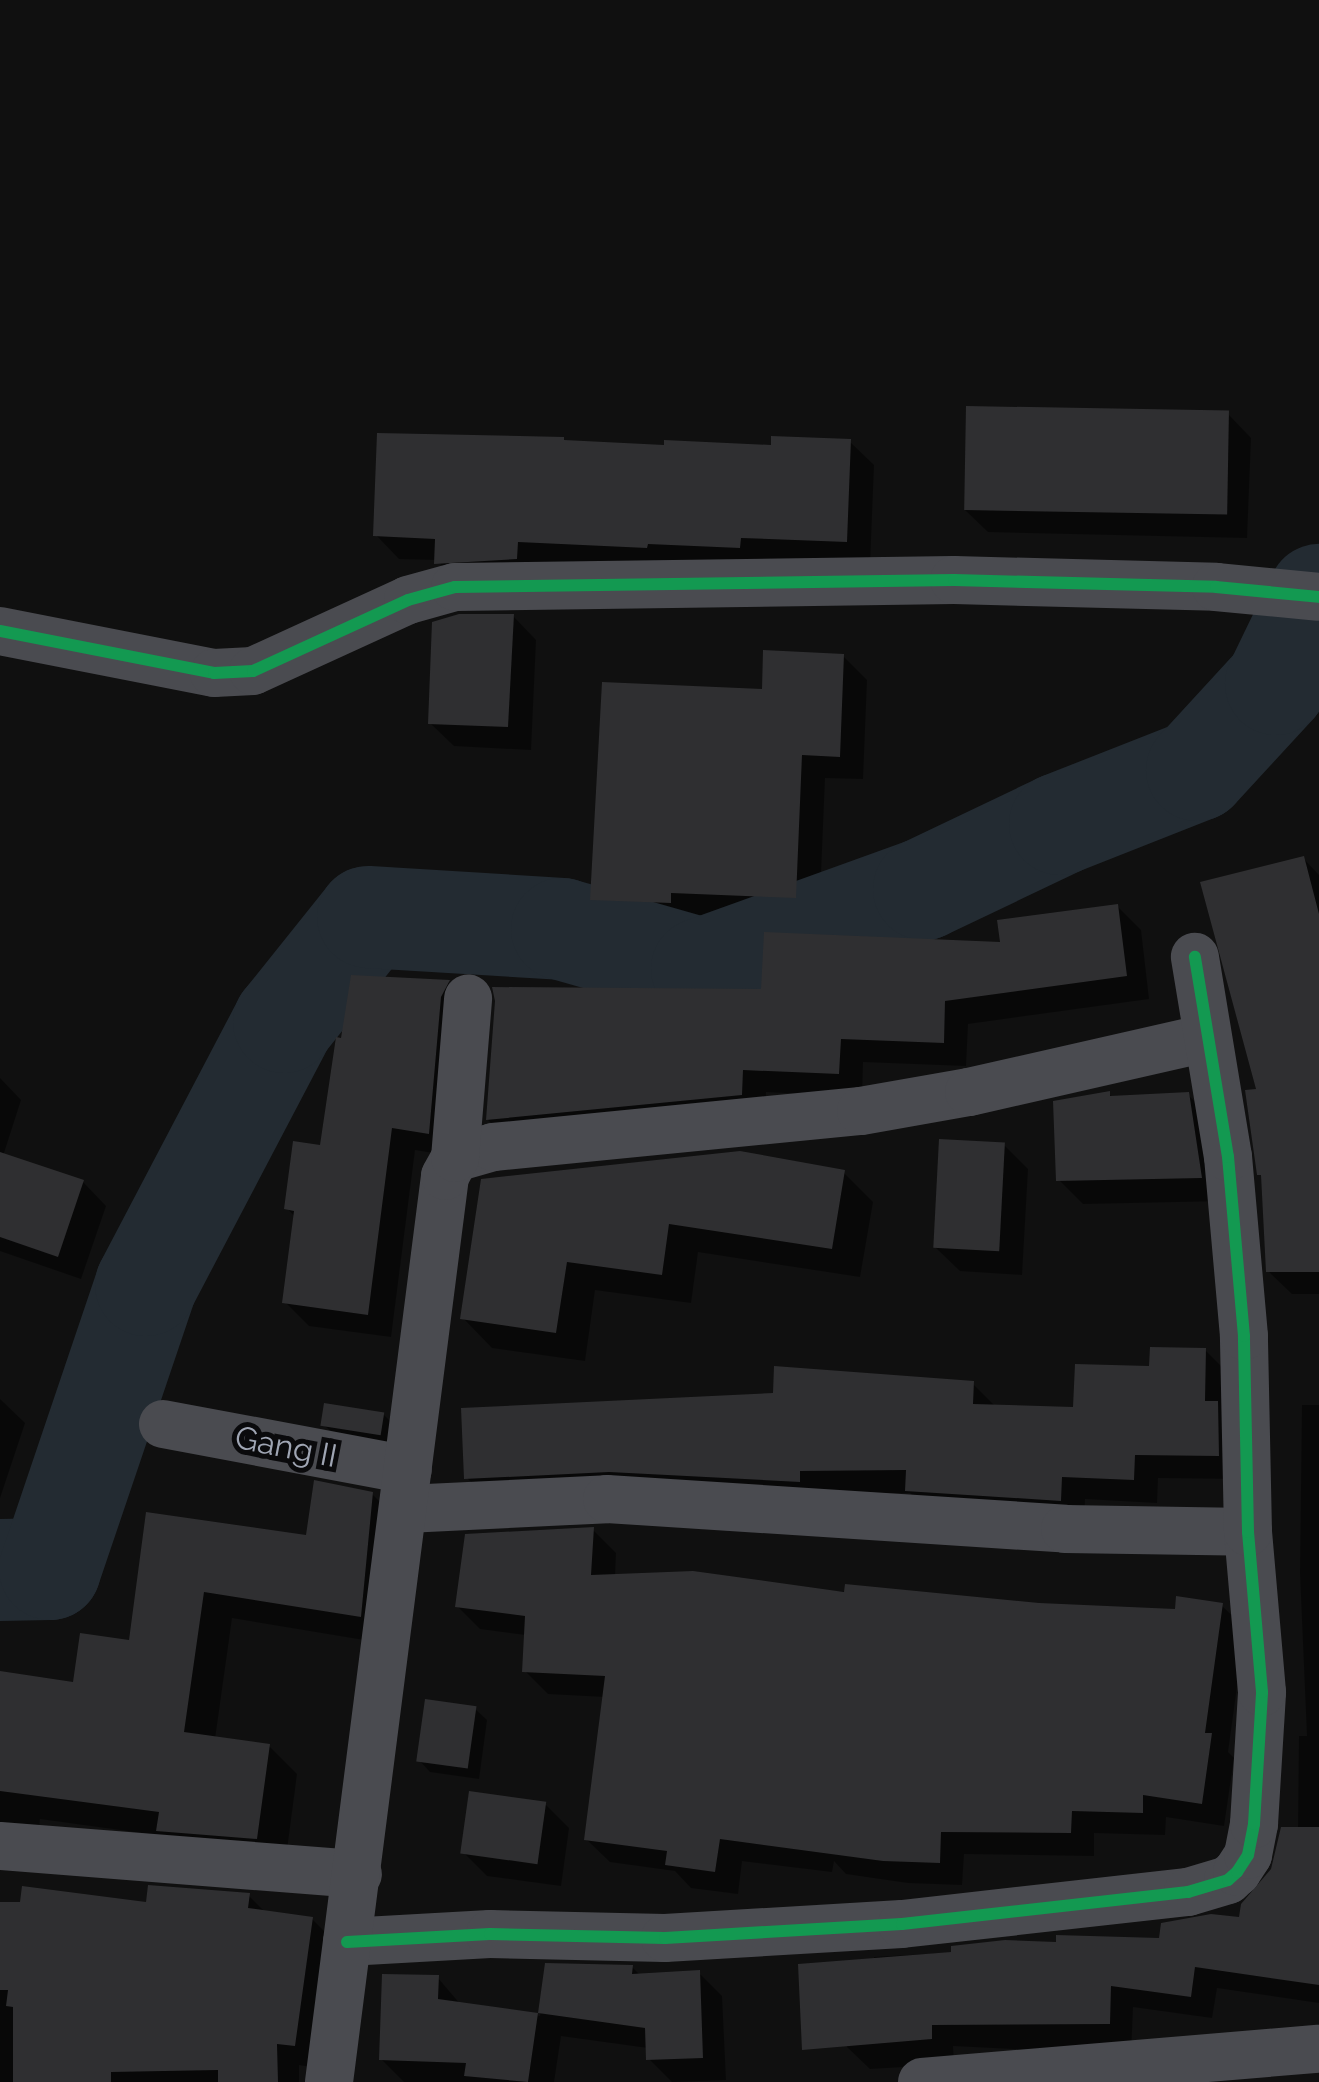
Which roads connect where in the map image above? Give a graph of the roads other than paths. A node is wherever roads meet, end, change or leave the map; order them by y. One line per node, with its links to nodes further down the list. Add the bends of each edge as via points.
1 (1319, 597): 2 (street, via 1216,587 954,580 455,587 408,600 252,671 214,673)
2 (0, 631)
3 (1195, 957): 5 (street)
4 (468, 999): 6 (street)
5 (1206, 1038): 6 (street, via 861,1111 493,1146); 9 (street, via 1228,1157 1244,1336)
6 (455, 1158): 8 (street, via 445,1176)
7 (164, 1424): 8 (street, Gang II)
8 (407, 1490): 9 (street, Gang II, via 1065,1530); 11 (street)
9 (1248, 1532): 12 (street, via 1262,1692 1254,1824 1248,1855 1228,1880 1188,1892 787,1933 490,1934)
10 (0, 1846): 11 (street)
11 (358, 1874): 12 (street)
12 (347, 1942): 14 (street)
13 (1319, 2049): 15 (street)
14 (329, 2082)
15 (922, 2082)

